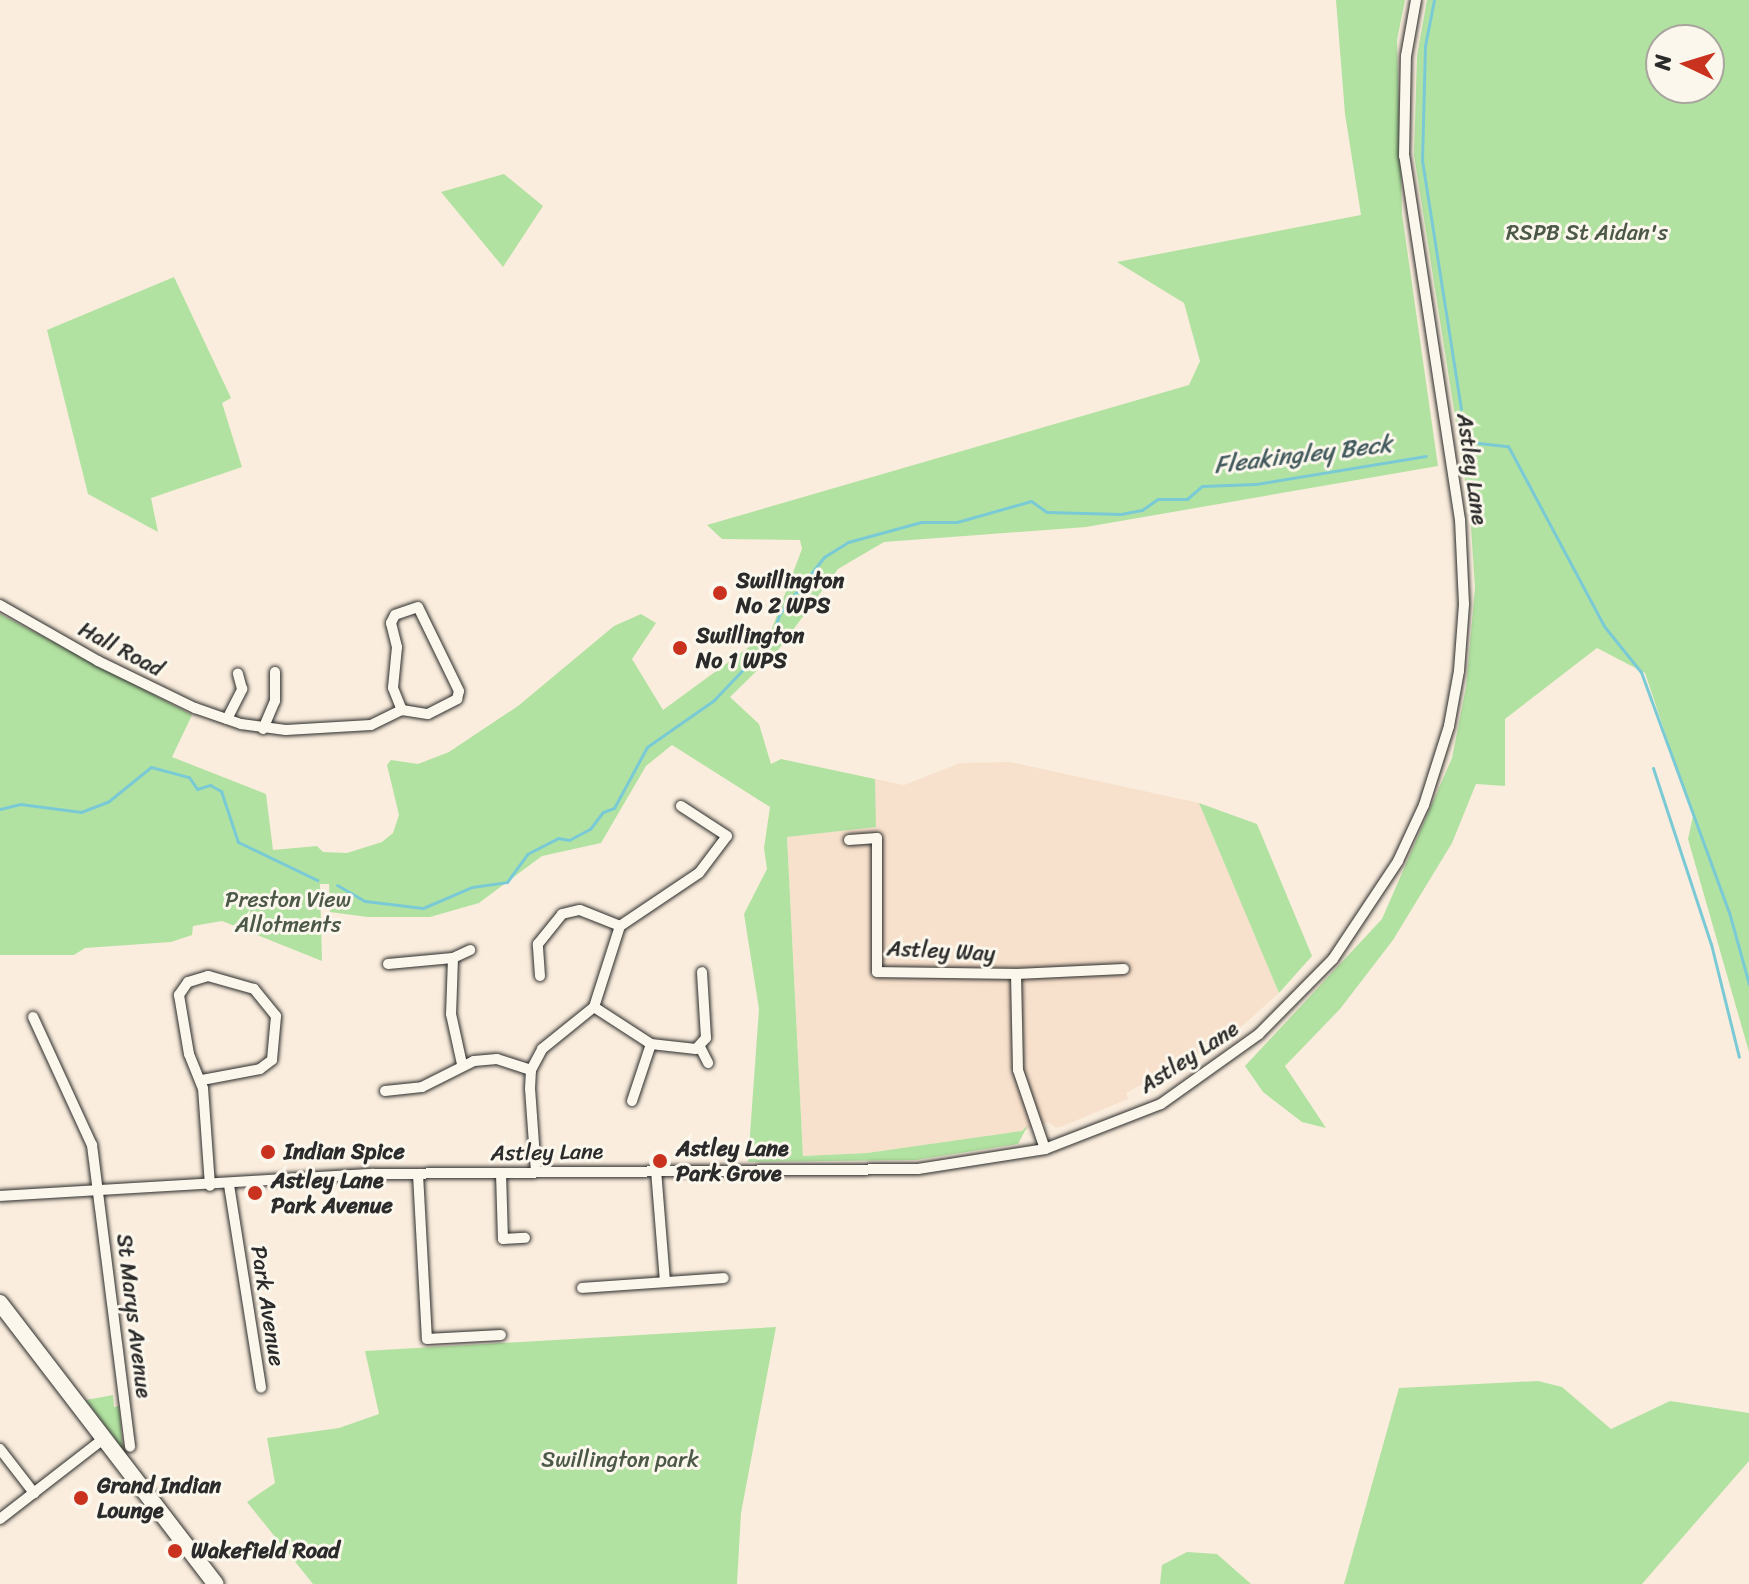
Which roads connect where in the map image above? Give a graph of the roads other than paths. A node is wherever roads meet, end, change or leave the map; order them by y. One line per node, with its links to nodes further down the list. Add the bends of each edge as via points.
1 (1416, 0): 28 (street, Astley Lane, via 1406,56 1404,156 1451,456 1464,578 1454,699 1424,805 1367,913 1333,959 1259,1034 1161,1104)
2 (0, 605): 6 (street, Hall Road, via 112,668)
3 (275, 672): 7 (street, via 275,701)
4 (238, 674): 6 (street, via 242,689)
5 (402, 710): 5 (street, via 428,714 459,694 414,606 395,615 391,623 397,647 393,688); 7 (street, Hall Road, via 371,725)
6 (227, 719): 7 (street, Hall Road)
7 (263, 729)
8 (681, 806): 10 (street, via 730,838 699,873)
9 (849, 840): 16 (street, Astley Way, via 877,838 877,972)
10 (620, 926): 17 (street, via 580,910 562,914 538,944); 18 (street)
11 (470, 950): 12 (street)
12 (453, 958): 13 (street); 23 (street, via 451,1014)
13 (388, 964)
14 (1124, 969): 16 (street, Astley Way)
15 (702, 972): 21 (street, via 706,1038)
16 (1016, 974): 28 (street, Astley Way, via 1018,1070)
17 (540, 976)
18 (594, 1007): 20 (street); 24 (street, via 555,1035)
19 (33, 1017): 35 (street, St Marys Avenue, via 92,1145)
20 (651, 1044): 21 (street); 27 (street)
21 (700, 1047): 22 (street)
22 (708, 1063)
23 (462, 1064): 24 (street, via 497,1059); 26 (street, via 422,1087)
24 (531, 1070): 30 (street)
25 (202, 1080): 25 (street, via 178,1010 183,988 208,976 254,989 276,1016 272,1060 260,1069); 34 (street)
26 (385, 1091)
27 (632, 1101)
28 (1045, 1149): 29 (street, Astley Lane, via 918,1169)
29 (656, 1170): 30 (street, Astley Lane); 39 (street)
30 (536, 1172): 31 (street, Astley Lane)
31 (501, 1173): 32 (street, Astley Lane); 37 (street, via 503,1239)
32 (418, 1174): 33 (street, Astley Lane); 42 (street, via 427,1339)
33 (229, 1185): 34 (street, Astley Lane); 43 (street, Park Avenue)
34 (210, 1186): 35 (street, Astley Lane)
35 (97, 1191): 36 (street, Astley Lane); 45 (street, St Marys Avenue)
36 (0, 1196)
37 (525, 1238)
38 (724, 1278): 39 (street)
39 (665, 1281): 40 (street)
40 (582, 1288)
41 (0, 1303): 44 (main road)
42 (501, 1335)
43 (261, 1387)
44 (102, 1440): 47 (street); 49 (main road, via 128,1466)
45 (130, 1447)
46 (0, 1449): 47 (street)
47 (34, 1493): 48 (street)
48 (0, 1519)
49 (216, 1584)

